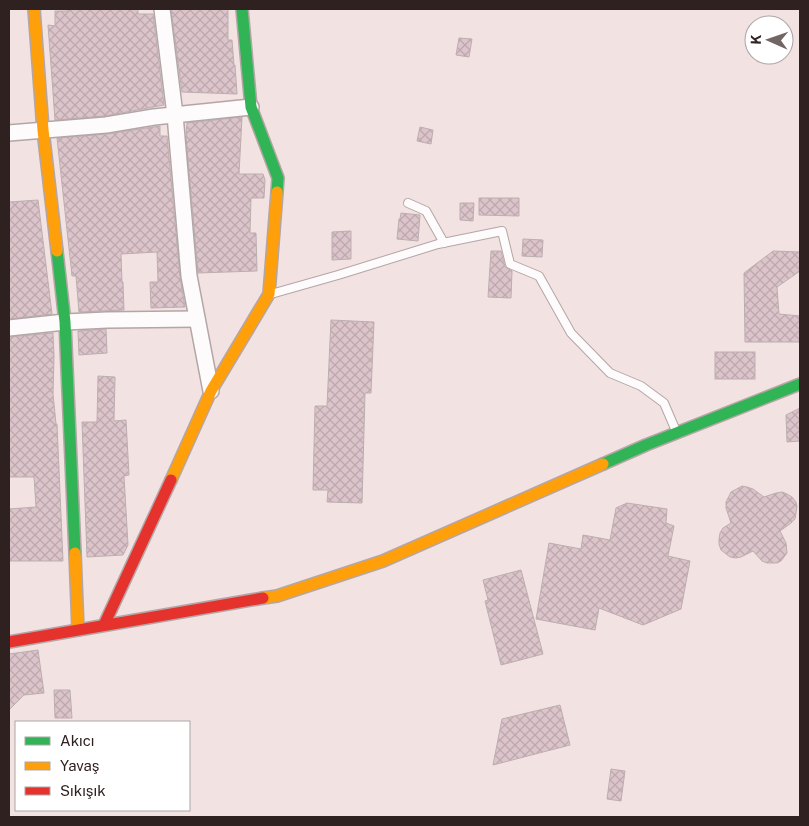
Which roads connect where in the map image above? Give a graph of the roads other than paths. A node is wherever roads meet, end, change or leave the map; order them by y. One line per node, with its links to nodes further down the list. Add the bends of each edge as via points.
1 (34, 9): 6 (street)
2 (162, 9): 5 (street)
3 (242, 9): 4 (street)
4 (251, 107): 5 (street); 10 (street, via 278,178)
5 (175, 115): 6 (street); 11 (street, via 189,276)
6 (43, 130): 7 (street); 12 (street)
7 (9, 133)
8 (408, 203): 9 (lane, via 426,211)
9 (444, 243): 10 (lane); 16 (lane, via 502,231 510,264 539,276 572,332 610,373 641,386 664,403)
10 (269, 294): 15 (street)
11 (197, 319): 12 (street); 15 (street)
12 (65, 322): 13 (street); 18 (street)
13 (9, 328)
14 (800, 384): 16 (street)
15 (211, 391): 17 (street)
16 (677, 433): 17 (street, via 383,561 277,596)
17 (104, 625): 18 (street)
18 (78, 630): 19 (street)
19 (9, 642)

